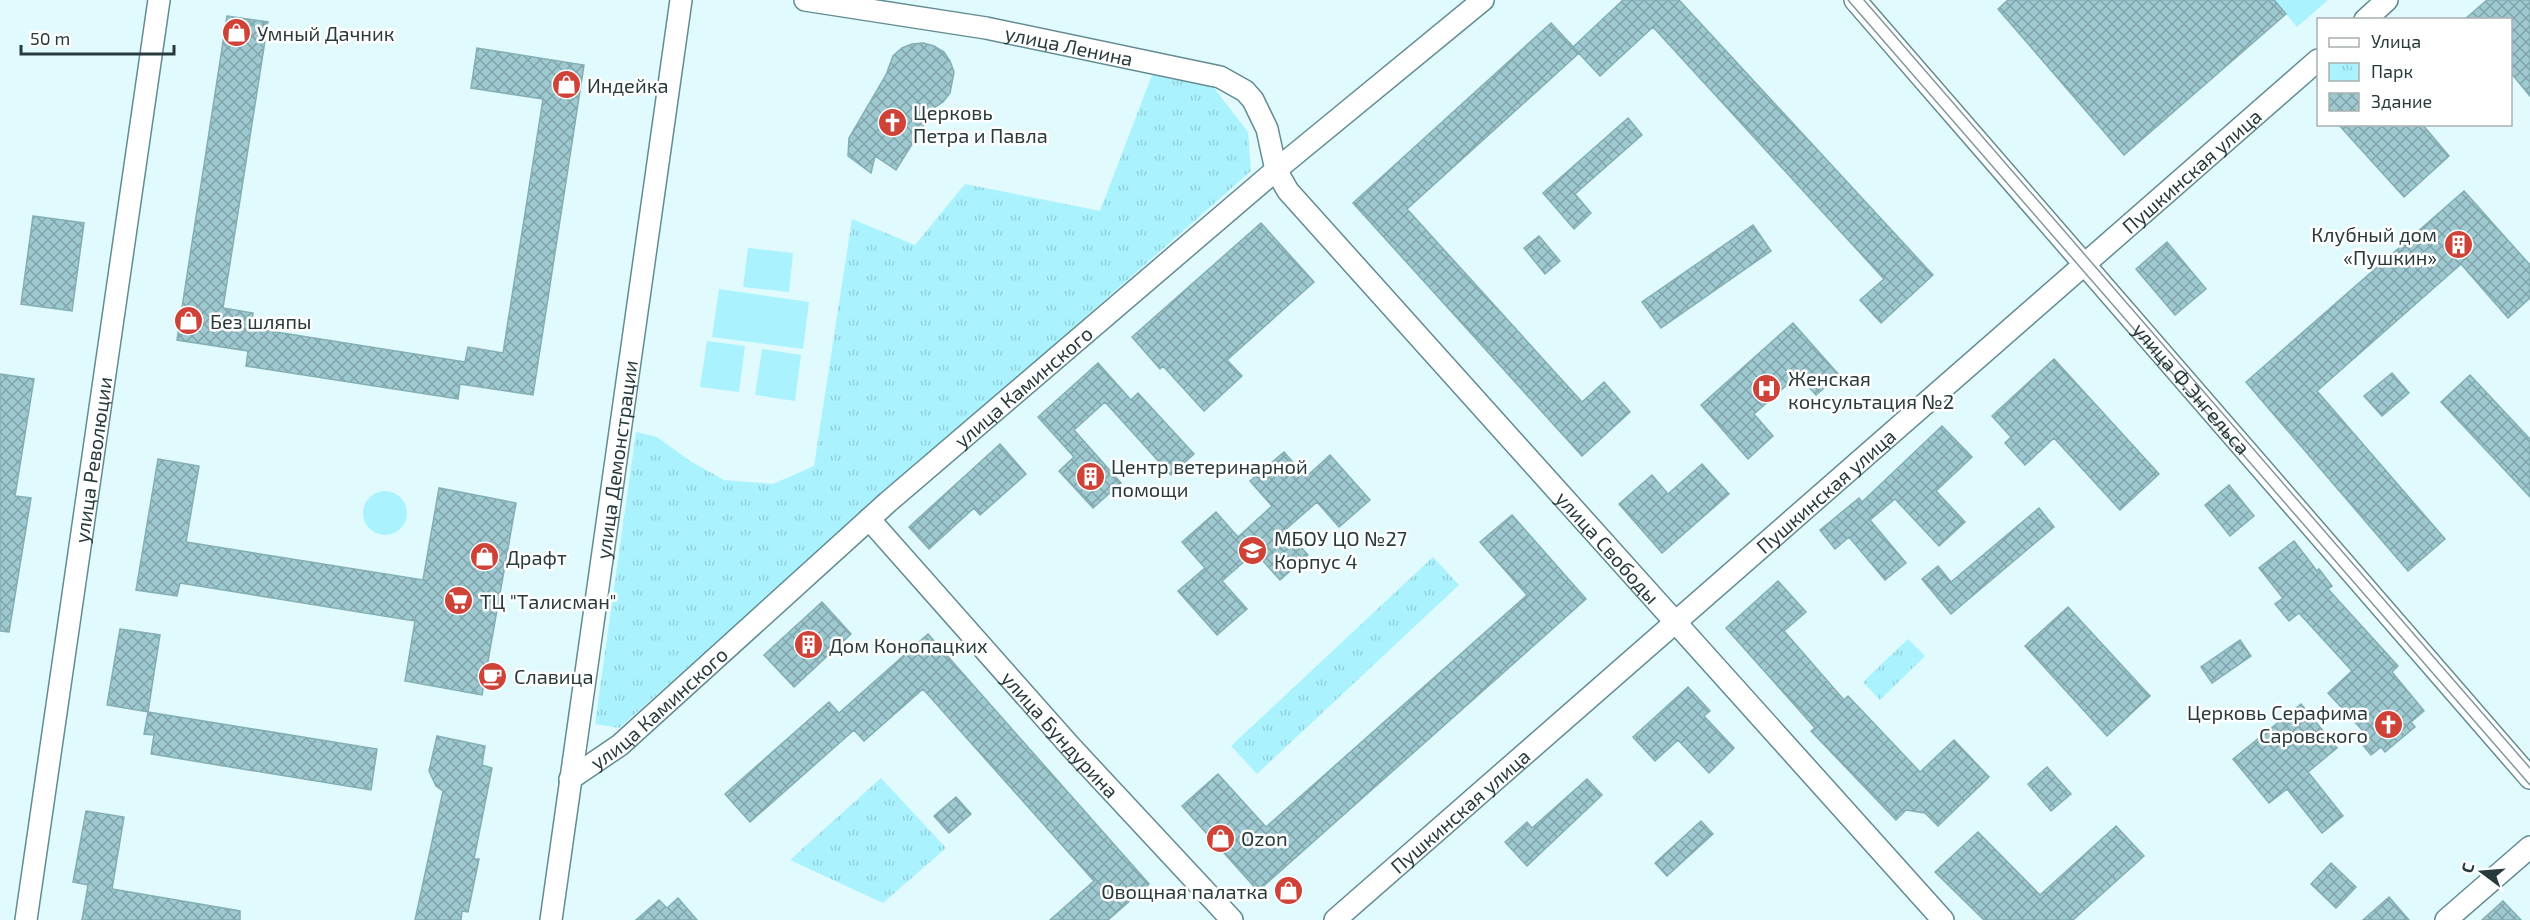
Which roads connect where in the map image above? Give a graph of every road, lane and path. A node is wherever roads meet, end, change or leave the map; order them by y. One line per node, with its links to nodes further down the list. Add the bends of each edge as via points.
1 (159, 0): 16 (street, улица Революции)
2 (681, 0): 14 (street, улица Демонстрации)
3 (805, 0): 9 (street, улица Ленина, via 986,28 1220,77 1253,100 1267,129)
4 (1483, 0): 9 (street, улица Каминского)
5 (1855, 0): 10 (street, улица Ф.Энгельса)
6 (2387, 0): 7 (street)
7 (2367, 18)
8 (2317, 62): 10 (street, Пушкинская улица)
9 (1276, 170): 11 (street, улица Каминского); 12 (street, улица Свободы, via 1288,191)
10 (2085, 264): 12 (street, Пушкинская улица); 13 (street, улица Ф.Энгельса)
11 (868, 519): 14 (street, улица Каминского, via 620,746); 18 (street, улица Бундурина, via 1070,746)
12 (1676, 622): 19 (street, Пушкинская улица); 20 (street, улица Свободы)
13 (2530, 777)
14 (570, 779): 17 (street, улица Демонстрации)
15 (2530, 847): 21 (street)
16 (26, 920)
17 (550, 920)
18 (1232, 920)
19 (1335, 920)
20 (1943, 920)
21 (2446, 920)

